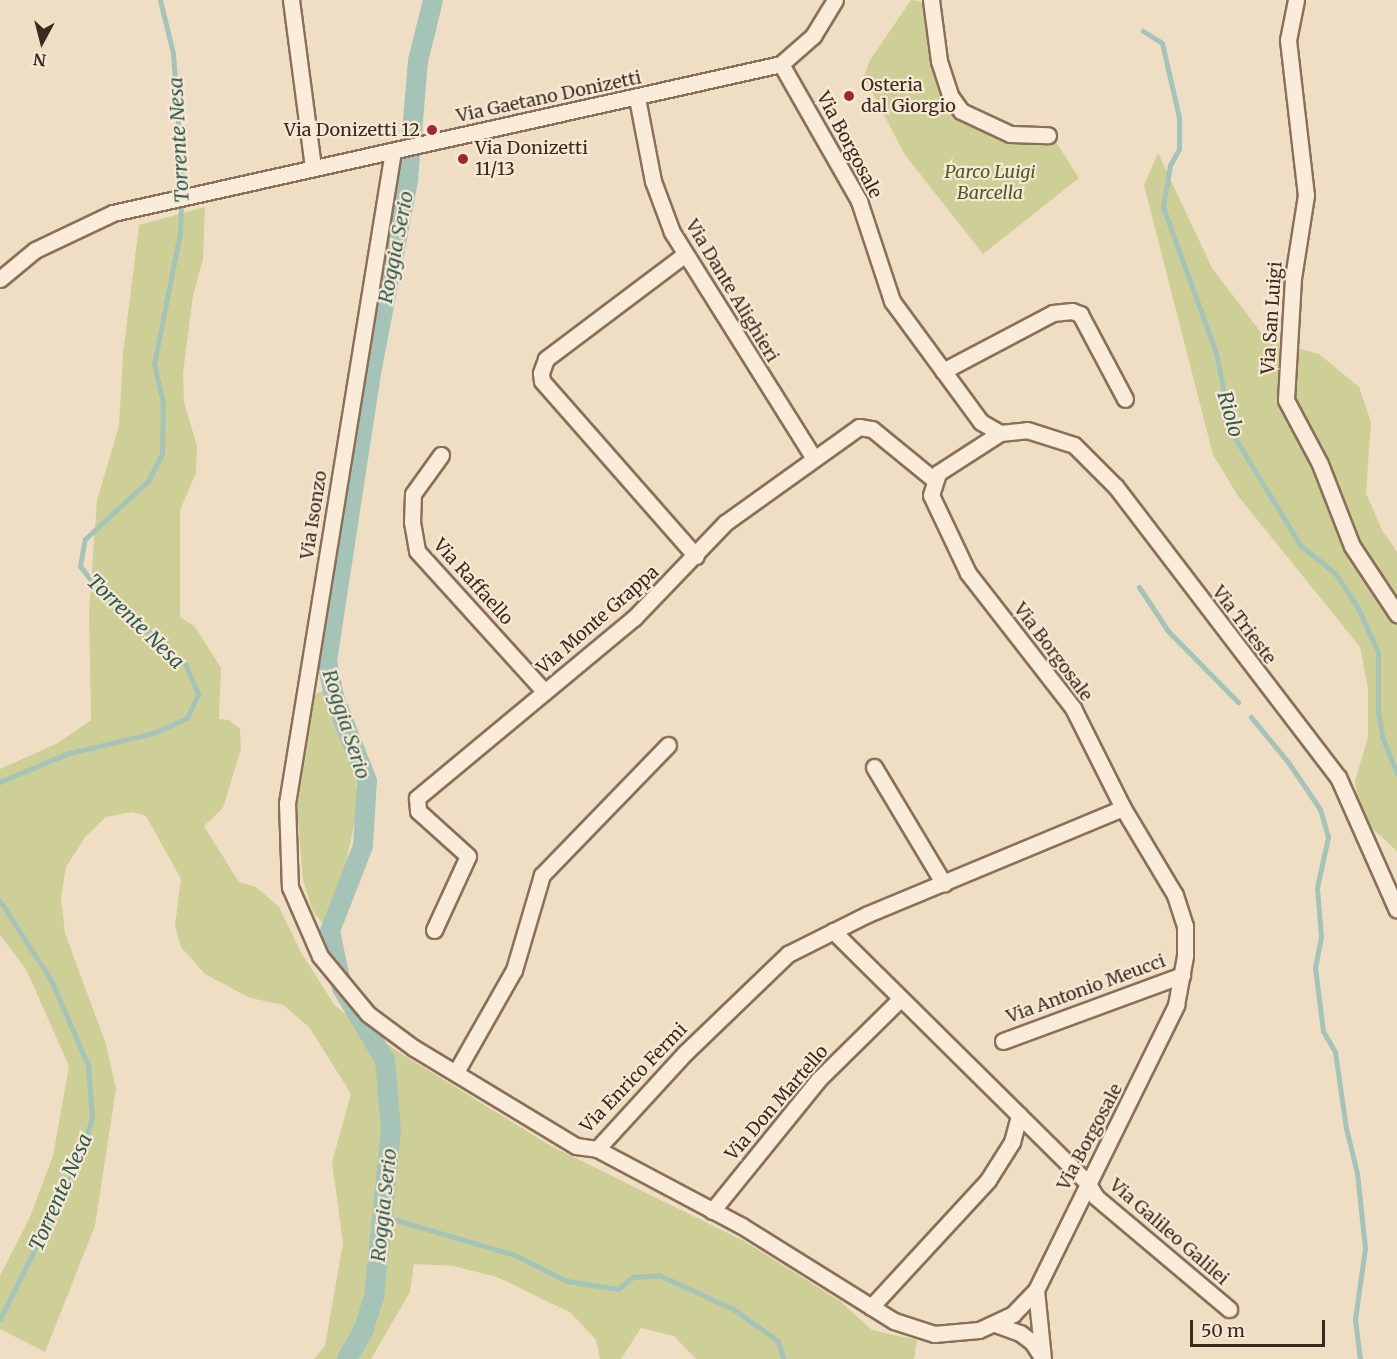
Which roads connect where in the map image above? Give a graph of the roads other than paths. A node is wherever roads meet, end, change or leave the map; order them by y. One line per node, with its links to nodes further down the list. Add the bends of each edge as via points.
1 (291, 0): 9 (street)
2 (835, 0): 5 (street, via 813,36)
3 (931, 0): 7 (street, via 939,61 951,97 961,111 1010,134)
4 (1296, 0): 19 (street, Via San Luigi, via 1288,40 1306,195 1293,278 1286,400 1320,464 1352,546)
5 (781, 64): 6 (street, Via Gaetano Donizetti); 12 (street, Via Borgosale, via 860,201 892,300)
6 (637, 98): 8 (street, Via Gaetano Donizetti); 10 (street, Via Dante Alighieri, via 653,181)
7 (1048, 135)
8 (393, 151): 9 (street, Via Gaetano Donizetti); 31 (street, Via Isonzo, via 287,803 290,886 320,956 368,1014 414,1048)
9 (313, 167): 11 (street, Via Gaetano Donizetti, via 113,213 44,245)
10 (684, 255): 16 (street, Via Dante Alighieri); 18 (street, via 546,359 541,373 542,381)
11 (0, 279)
12 (943, 371): 13 (street, via 1053,313 1072,311 1080,314); 14 (street, Via Borgosale, via 981,422)
13 (1125, 399)
14 (1000, 434): 17 (street); 25 (street, Via Trieste, via 1027,430 1074,445 1116,487 1338,777)
15 (441, 455): 20 (street, Via Raffaello, via 413,494 417,551)
16 (813, 458): 17 (street, Via Monte Grappa, via 865,425 899,447); 18 (street, Via Monte Grappa, via 725,523)
17 (933, 478): 23 (street, Via Borgosale, via 931,495 936,509 968,573 1073,708)
18 (696, 556): 20 (street, Via Monte Grappa, via 634,618)
19 (1397, 614)
20 (545, 692): 26 (street, Via Monte Grappa, via 417,798 418,811 468,856)
21 (668, 745): 31 (street, via 542,875 514,970)
22 (874, 767): 24 (street)
23 (1123, 808): 24 (street, Via Enrico Fermi); 28 (street, Via Borgosale, via 1175,895 1185,926)
24 (944, 884): 27 (street, Via Enrico Fermi)
25 (1397, 910)
26 (434, 930)
27 (833, 931): 29 (street); 33 (street, Via Enrico Fermi, via 788,954 754,982)
28 (1182, 975): 30 (street, Via Antonio Meucci); 34 (street, Via Borgosale, via 1176,1005 1159,1047)
29 (900, 999): 32 (street); 35 (street, Via Don Martello, via 818,1080)
30 (1003, 1041)
31 (456, 1072): 33 (street, Via Enrico Fermi, via 576,1146)
32 (1019, 1115): 34 (street); 37 (street, via 1012,1142 988,1180)
33 (597, 1149): 35 (street)
34 (1087, 1182): 36 (street, Via Borgosale); 38 (street, Via Galileo Galilei, via 1096,1197)
35 (712, 1211): 37 (street)
36 (1036, 1290): 39 (street, via 1013,1314); 40 (street)
37 (871, 1307): 39 (street, via 894,1321 934,1334 979,1330)
38 (1229, 1309)
39 (995, 1324): 40 (street, via 1032,1342)
40 (1042, 1359)

